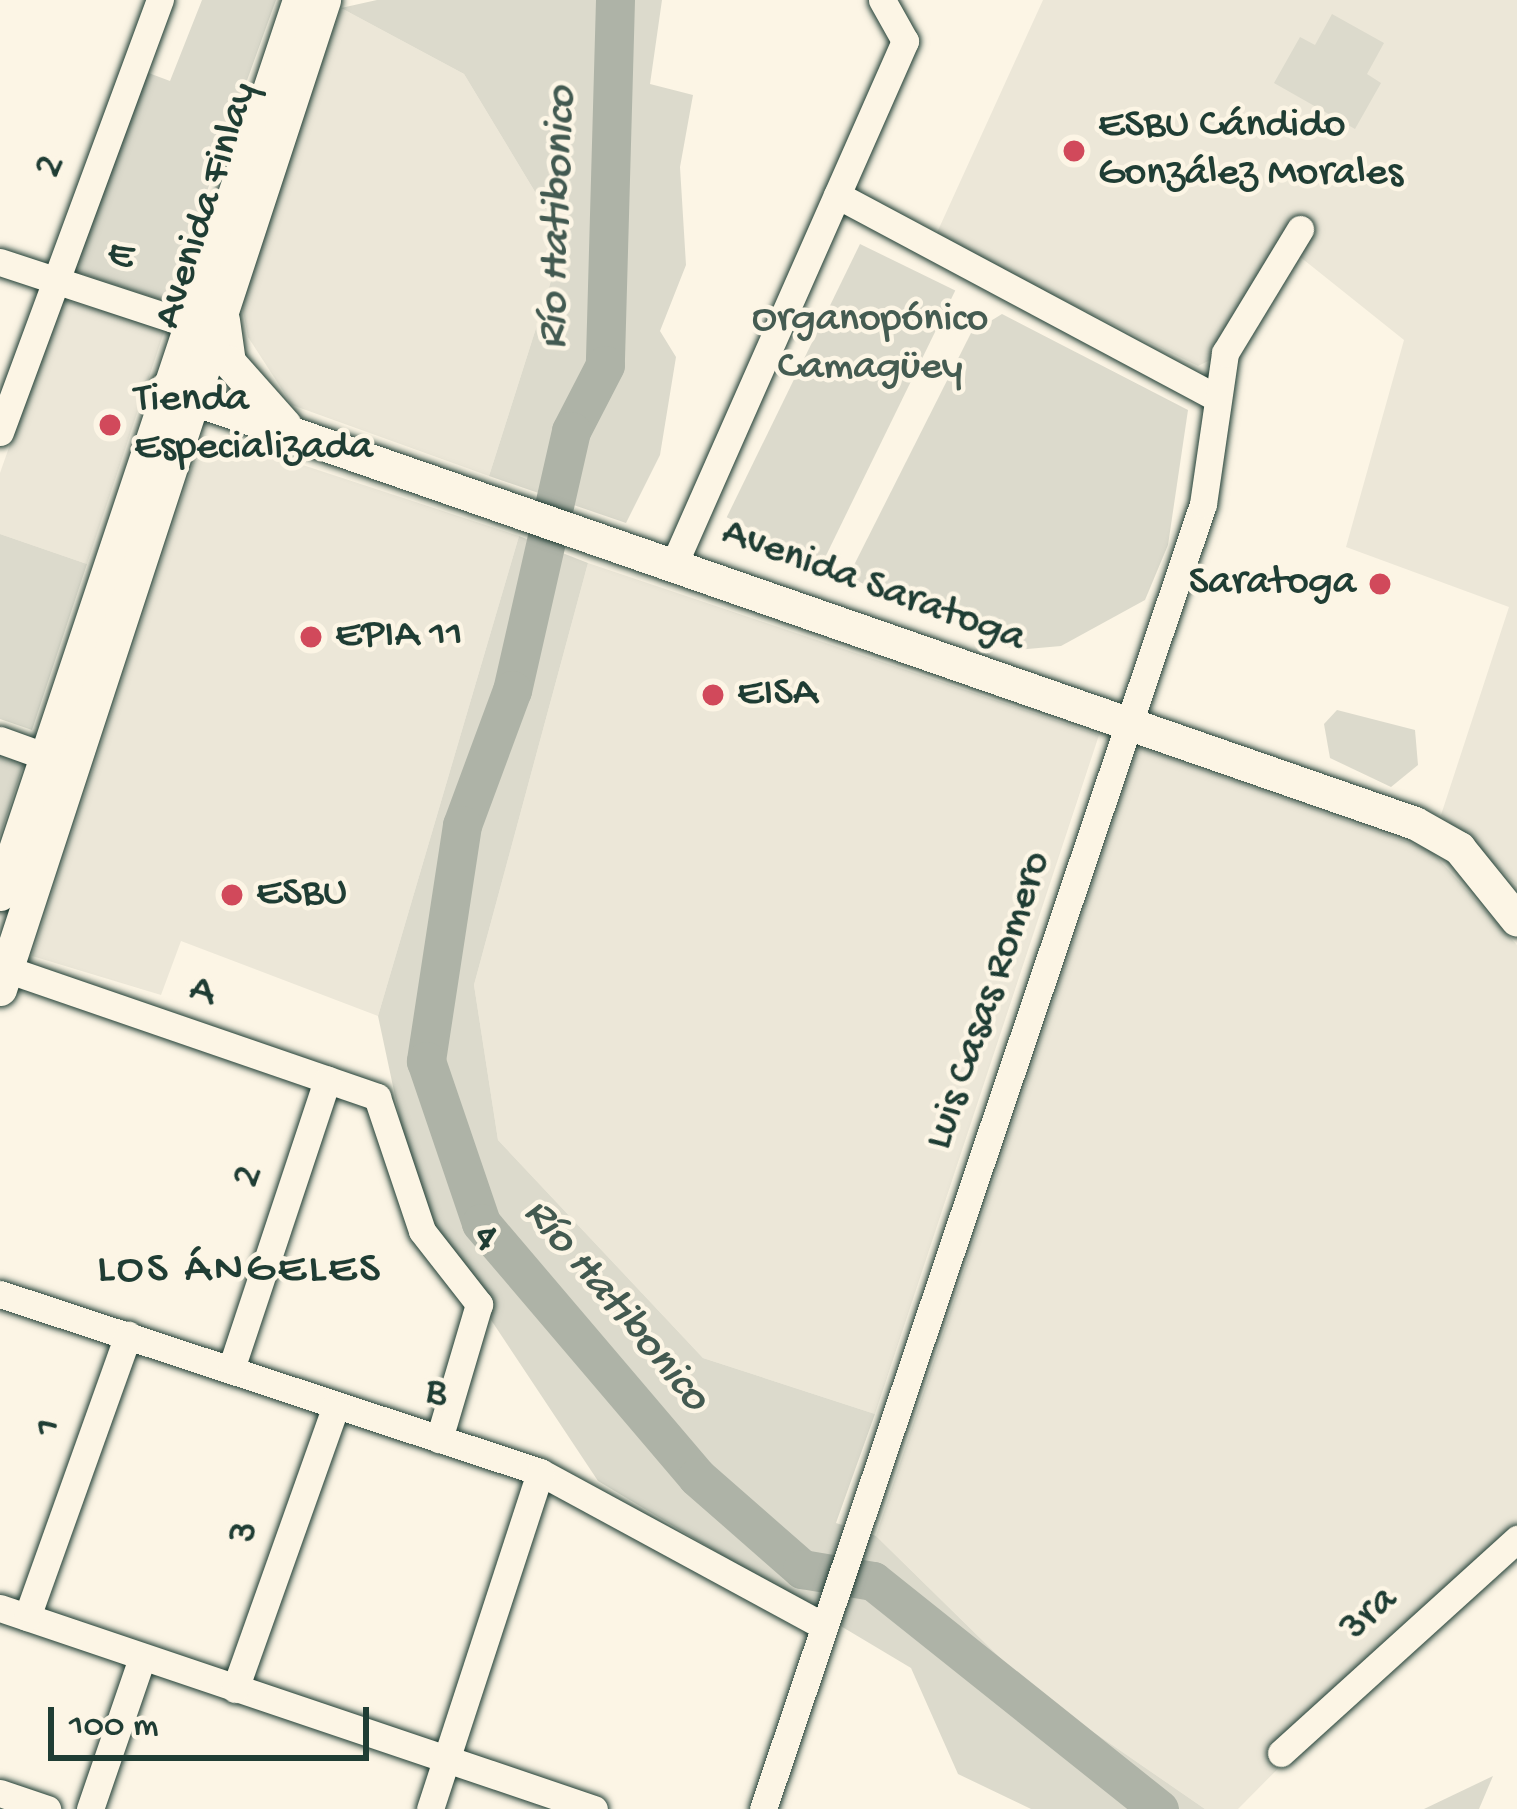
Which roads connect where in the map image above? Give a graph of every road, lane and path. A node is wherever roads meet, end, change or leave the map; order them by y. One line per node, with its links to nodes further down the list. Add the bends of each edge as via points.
1 (160, 0): 8 (street, 2)
2 (298, 0): 10 (main road, Avenida Finlay)
3 (323, 0): 9 (main road, Avenida Finlay)
4 (882, 0): 5 (street, via 905,41)
5 (837, 195): 12 (street); 16 (street)
6 (1300, 229): 12 (street, Luis Casas Romero)
7 (0, 262): 8 (street, E)
8 (54, 280): 10 (street, E); 14 (street, 2)
9 (224, 296): 10 (main road, Avenida Finlay); 13 (main road, via 229,362)
10 (200, 328): 11 (main road, Avenida Finlay)
11 (179, 394): 13 (main road, Avenida Saratoga); 15 (main road, Avenida Finlay); 19 (main road, Avenida Finlay)
12 (1211, 395): 17 (street, Luis Casas Romero, via 1203,504)
13 (282, 429): 15 (main road, via 220,428); 16 (main road, Avenida Saratoga)
14 (0, 432)
15 (172, 456): 19 (main road, Avenida Finlay)
16 (674, 563): 17 (main road, Avenida Saratoga)
17 (1128, 724): 21 (main road, Avenida Saratoga, via 1415,823 1459,848); 33 (street, Luis Casas Romero)
18 (0, 740): 19 (street)
19 (59, 761): 20 (main road, Avenida Finlay); 22 (main road, Avenida Finlay)
20 (0, 894)
21 (1517, 920)
22 (2, 975): 23 (street, A)
23 (327, 1081): 24 (street, A); 27 (street, 2)
24 (377, 1097): 29 (street, 4, via 422,1231 479,1304)
25 (0, 1294): 26 (street, B)
26 (128, 1335): 27 (street, B); 32 (street, 1)
27 (231, 1369): 28 (street, B)
28 (336, 1406): 29 (street, B); 35 (street, 3)
29 (440, 1439): 30 (street, B)
30 (540, 1472): 33 (street, B); 37 (street)
31 (1517, 1539): 36 (street, 3ra)
32 (14, 1612): 34 (street)
33 (824, 1626): 43 (street, Luis Casas Romero)
34 (142, 1658): 35 (street); 40 (street)
35 (235, 1689): 37 (street)
36 (1281, 1754)
37 (446, 1761): 41 (street); 42 (street)
38 (0, 1793): 39 (street)
39 (46, 1809)
40 (90, 1809)
41 (430, 1809)
42 (594, 1809)
43 (764, 1809)

